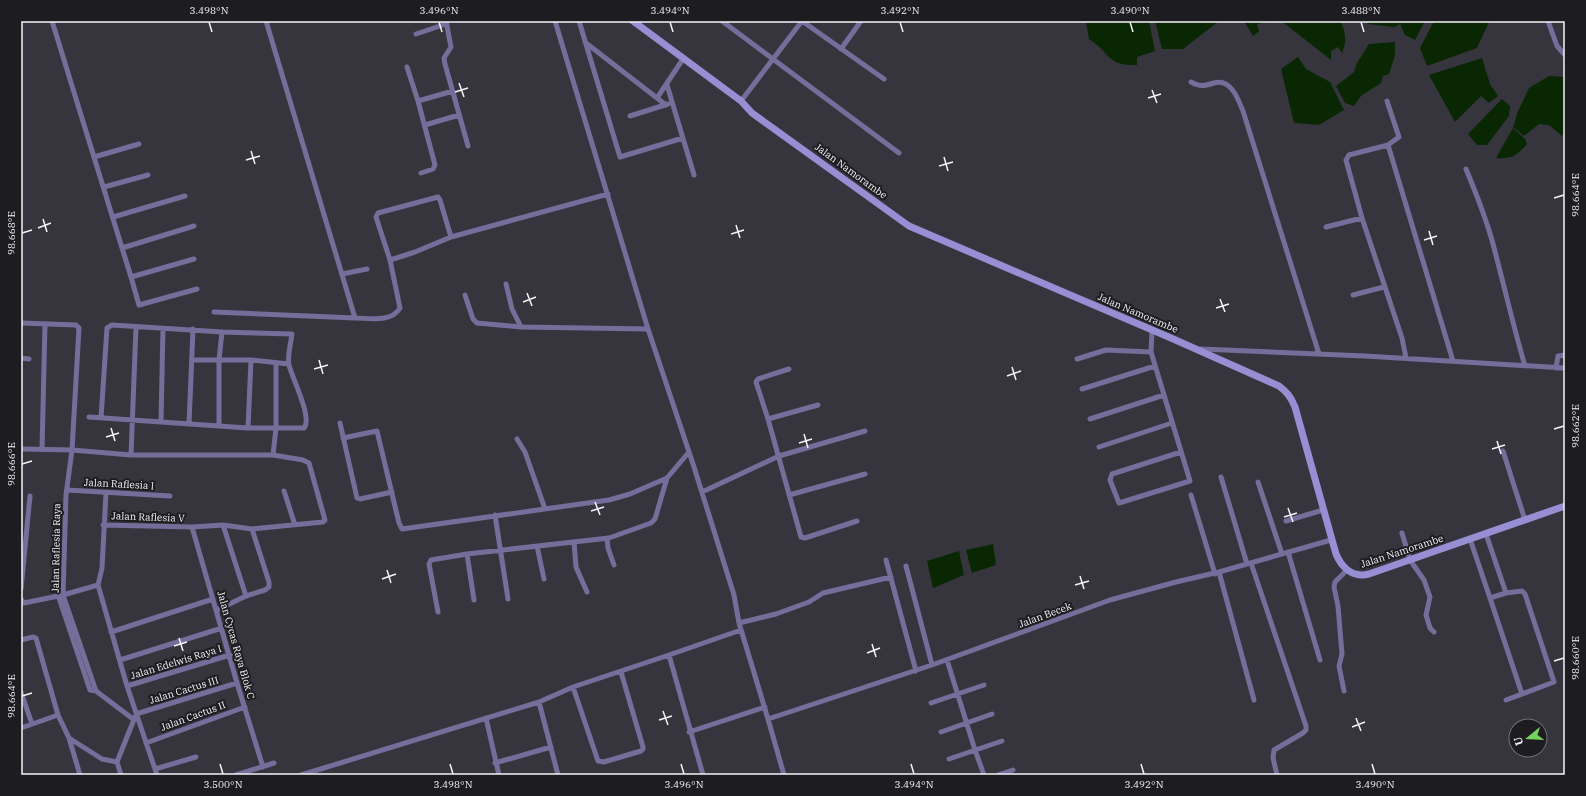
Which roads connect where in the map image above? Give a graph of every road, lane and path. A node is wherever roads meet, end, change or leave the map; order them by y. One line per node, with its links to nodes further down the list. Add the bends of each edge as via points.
1 (52, 21): 35 (street)
2 (266, 21): 52 (street)
3 (555, 21): 41 (street)
4 (579, 21): 12 (street)
5 (633, 21): 15 (main road, Jalan Namorambe)
6 (722, 21): 16 (street)
7 (802, 21): 13 (street); 16 (street)
8 (861, 21): 13 (street)
9 (1548, 21): 14 (street, via 1557,46)
10 (446, 23): 11 (street); 21 (street, via 451,47 444,58)
11 (416, 34)
12 (586, 43): 22 (street); 30 (street, via 620,157)
13 (841, 49): 18 (street)
14 (1565, 56)
15 (682, 59): 20 (street); 25 (main road, Jalan Namorambe)
16 (774, 59): 25 (street); 34 (street)
17 (407, 67): 23 (street)
18 (884, 79)
19 (1191, 82): 72 (street, via 1198,86 1223,83 1236,95)
20 (667, 85): 22 (street); 26 (street)
21 (453, 91): 23 (street); 27 (street)
22 (657, 98): 26 (street)
23 (418, 101): 29 (street)
24 (1387, 101): 32 (street, via 1399,135)
25 (741, 102): 68 (main road, Jalan Namorambe, via 752,113 909,226)
26 (669, 104): 28 (street); 30 (street)
27 (459, 116): 29 (street); 33 (street)
28 (630, 116)
29 (425, 125): 37 (street, via 435,165 433,169)
30 (683, 138): 39 (street)
31 (139, 144): 35 (street)
32 (1388, 145): 44 (street, via 1346,158); 81 (street)
33 (468, 146)
34 (899, 153)
35 (94, 157): 40 (street)
36 (1466, 169): 85 (street, via 1493,243)
37 (421, 173)
38 (148, 175): 40 (street)
39 (694, 175)
40 (104, 187): 43 (street)
41 (608, 194): 47 (street); 67 (street)
42 (185, 196): 43 (street)
43 (113, 217): 48 (street)
44 (1362, 218): 46 (street); 55 (street)
45 (194, 226): 48 (street)
46 (1326, 227)
47 (451, 237): 50 (street); 50 (street, via 438,197 380,212 376,217)
48 (122, 248): 53 (street)
49 (194, 259): 53 (street)
50 (390, 260): 60 (street, via 400,304 398,311 384,318)
51 (367, 269): 52 (street)
52 (342, 274): 60 (street)
53 (131, 277): 56 (street, via 139,305)
54 (506, 284): 64 (street, via 512,309)
55 (1384, 287): 58 (street); 76 (street, via 1402,338)
56 (196, 289)
57 (465, 294): 64 (street, via 475,322)
58 (1353, 295)
59 (214, 312): 60 (street)
60 (355, 318)
61 (21, 323): 62 (street)
62 (45, 324): 109 (street); 110 (street, Jalan Raflesia Raya, via 76,325 79,328)
63 (136, 327): 65 (street); 93 (street, via 112,325 107,328); 96 (street)
64 (521, 327): 67 (street)
65 (163, 328): 66 (street); 97 (street)
66 (193, 329): 69 (street); 78 (street)
67 (648, 329): 112 (street)
68 (1152, 330): 70 (main road, Jalan Namorambe); 71 (street)
69 (222, 332): 79 (street); 83 (street, via 292,334)
70 (1194, 349): 72 (street); 132 (main road, Jalan Namorambe, via 1279,386 1290,396)
71 (1151, 352): 77 (street, via 1106,350); 84 (street)
72 (1318, 354): 76 (street)
73 (1565, 355): 86 (street, via 1558,356)
74 (21, 358): 75 (street)
75 (29, 358)
76 (1406, 358): 81 (street)
77 (1077, 359)
78 (192, 360): 79 (street); 100 (street)
79 (219, 360): 80 (street); 101 (street)
80 (251, 360): 82 (street); 102 (street)
81 (1453, 361): 85 (street)
82 (276, 363): 83 (street); 103 (street)
83 (289, 364): 103 (street, via 304,408 306,425 304,428)
84 (1155, 366): 89 (street); 90 (street)
85 (1524, 366): 86 (street)
86 (1556, 368): 87 (street)
87 (1565, 368)
88 (789, 369): 94 (street, via 756,381)
89 (1082, 389)
90 (1164, 396): 95 (street); 99 (street)
91 (818, 405): 94 (street)
92 (89, 417): 93 (street)
93 (101, 418): 96 (street)
94 (768, 419): 116 (street)
95 (1090, 419)
96 (134, 420): 97 (street); 115 (street)
97 (161, 422): 100 (street)
98 (340, 423): 105 (street)
99 (1172, 423): 107 (street); 113 (street)
100 (189, 424): 101 (street)
101 (219, 426): 102 (street)
102 (248, 428): 103 (street)
103 (276, 428): 114 (street)
104 (865, 431): 116 (street)
105 (343, 438): 123 (street, via 377,431); 123 (street, via 356,498)
106 (517, 440): 131 (street, via 525,452)
107 (1099, 447)
108 (21, 449): 109 (street)
109 (42, 450): 110 (street)
110 (72, 450): 115 (street); 121 (street, Jalan Raflesia Raya)
111 (1503, 451): 134 (street)
112 (689, 452): 119 (street); 124 (street)
113 (1181, 452): 113 (street, via 1112,474 1110,480 1119,503 1190,481)
114 (273, 455): 115 (street); 139 (street, Jalan Raflesia V, via 308,463 325,520)
115 (131, 456)
116 (779, 456): 124 (street); 126 (street)
117 (865, 474): 126 (street)
118 (1221, 477): 155 (street)
119 (667, 478): 131 (street, via 609,500); 144 (street, via 653,521)
120 (1258, 482): 152 (street)
121 (67, 490): 125 (street, Jalan Raflesia I); 166 (street, Jalan Raflesia Raya)
122 (284, 491): 139 (street)
123 (392, 492): 133 (street, via 402,529)
124 (702, 492): 175 (street, via 734,595)
125 (106, 493): 129 (street, Jalan Raflesia I); 137 (street)
126 (789, 495): 135 (street, via 803,538)
127 (1191, 495): 159 (street)
128 (30, 496): 163 (street)
129 (170, 496)
130 (1565, 506): 134 (main road, Jalan Namorambe)
131 (545, 509): 133 (street)
132 (1323, 510): 136 (street); 146 (main road, Jalan Namorambe)
133 (495, 515): 149 (street)
134 (1525, 520): 143 (main road, Jalan Namorambe)
135 (857, 521)
136 (1286, 521)
137 (103, 524): 140 (street, Jalan Raflesia V); 162 (street, via 102,568)
138 (224, 525): 140 (street, Jalan Raflesia V); 141 (street, Jalan Raflesia V); 167 (street)
139 (295, 525): 141 (street, Jalan Raflesia V)
140 (192, 527): 171 (street, Jalan Cycas Raya Blok C)
141 (252, 529): 167 (street, via 270,584 266,590)
142 (1402, 533): 154 (street)
143 (1486, 534): 145 (main road, Jalan Namorambe); 165 (street)
144 (607, 538): 147 (street); 156 (street)
145 (1470, 539): 154 (main road, Jalan Namorambe); 168 (street)
146 (1331, 540): 150 (street, Jalan Becek); 158 (main road, Jalan Namorambe, via 1339,562)
147 (574, 542): 148 (street); 164 (street, via 576,567)
148 (537, 546): 149 (street); 161 (street)
149 (501, 550): 151 (street); 170 (street)
150 (1288, 552): 152 (street, Jalan Becek); 185 (street)
151 (467, 554): 172 (street); 174 (street, via 433,559 429,562)
152 (1282, 554): 155 (street, Jalan Becek)
153 (886, 560): 160 (street)
154 (1410, 560): 158 (main road, Jalan Namorambe, via 1364,575); 179 (street, via 1426,584 1430,597 1427,621)
155 (1249, 564): 159 (street, Jalan Becek); 238 (street, via 1306,726 1303,733 1274,750)
156 (614, 565)
157 (906, 566): 186 (street)
158 (1347, 570): 193 (street, via 1335,582 1334,587 1342,654 1339,666)
159 (1217, 573): 184 (street, Jalan Becek, via 1110,600); 197 (street)
160 (891, 577): 175 (street, via 823,593 809,602 776,614); 187 (street)
161 (544, 579)
162 (98, 585): 166 (street); 178 (street)
163 (21, 589)
164 (587, 592)
165 (1506, 593): 168 (street); 196 (street, via 1524,591 1554,680 1553,684)
166 (60, 595): 169 (street, via 24,603); 207 (street, Jalan Raflesia Raya, via 96,691)
167 (246, 596): 173 (street)
168 (1490, 598): 196 (street)
169 (21, 599)
170 (508, 599)
171 (213, 600): 173 (street, Jalan Cycas Raya Blok C); 178 (street)
172 (474, 600)
173 (216, 610): 176 (street, Jalan Cycas Raya Blok C)
174 (438, 612)
175 (739, 623): 177 (street)
176 (222, 628): 181 (street, Jalan Cycas Raya Blok C); 183 (street)
177 (741, 630): 182 (street); 202 (street)
178 (111, 632): 183 (street)
179 (1434, 632)
180 (21, 640): 205 (street, via 36,638)
181 (230, 655): 189 (street, Jalan Cycas Raya Blok C); 191 (street, Jalan Edelwis Raya I)
182 (669, 656): 188 (street); 212 (street)
183 (120, 660): 191 (street)
184 (947, 660): 186 (street, Jalan Becek); 195 (street)
185 (1320, 660)
186 (932, 665): 187 (street, Jalan Becek)
187 (916, 671): 208 (street, Jalan Becek)
188 (621, 672): 192 (street); 192 (street, via 643,747 641,751 598,762)
189 (237, 683): 201 (street, Jalan Cycas Raya Blok C); 203 (street, Jalan Cactus III)
190 (984, 685): 195 (street)
191 (127, 686): 203 (street)
192 (573, 687): 199 (street)
193 (1344, 690)
194 (21, 692): 210 (street)
195 (957, 694): 200 (street); 209 (street)
196 (1522, 694): 198 (street)
197 (1254, 700)
198 (1506, 700)
199 (539, 702): 206 (street); 217 (street)
200 (931, 703)
201 (245, 707): 216 (street, Jalan Cactus II); 224 (street, Jalan Cycas Raya Blok C)
202 (765, 708): 208 (street); 212 (street)
203 (136, 714): 207 (street); 216 (street)
204 (992, 714): 209 (street)
205 (58, 715): 210 (street); 214 (street)
206 (486, 718): 222 (street); 231 (street)
207 (133, 719): 221 (street)
208 (768, 719): 235 (street)
209 (966, 723): 213 (street); 218 (street)
210 (32, 724): 211 (street)
211 (21, 728)
212 (689, 732): 234 (street)
213 (941, 732)
214 (69, 738): 221 (street, via 102,759); 227 (street)
215 (1002, 741): 218 (street)
216 (146, 743): 225 (street)
217 (550, 747): 222 (street); 233 (street)
218 (975, 750): 220 (street); 236 (street)
219 (196, 757): 225 (street)
220 (949, 759)
221 (117, 762): 228 (street)
222 (495, 763): 232 (street)
223 (274, 764): 224 (street)
224 (263, 767): 230 (street)
225 (155, 769): 229 (street)
226 (1013, 770): 237 (street)
227 (80, 775)
228 (121, 775)
229 (156, 775)
230 (236, 775)
231 (301, 775)
232 (499, 775)
233 (558, 775)
234 (703, 775)
235 (784, 775)
236 (984, 775)
237 (998, 775)
238 (1277, 775)

